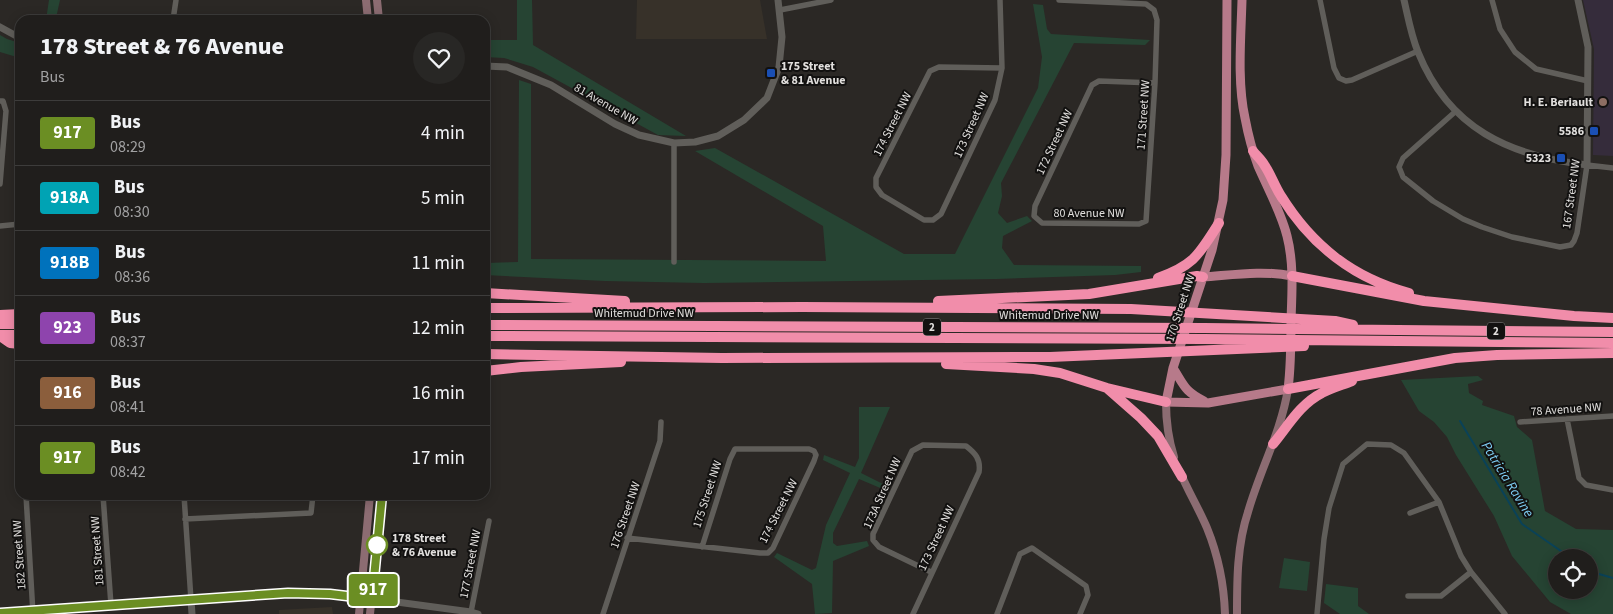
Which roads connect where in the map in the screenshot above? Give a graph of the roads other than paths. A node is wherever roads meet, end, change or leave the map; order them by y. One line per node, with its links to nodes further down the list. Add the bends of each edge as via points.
1 (176, 0): 16 (street)
2 (366, 0): 17 (main road)
3 (377, 0): 18 (main road)
4 (778, 0): 15 (street)
5 (831, 0): 15 (street)
6 (1000, 0): 23 (street, 173 Street NW)
7 (1059, 0): 14 (street)
8 (1227, 0): 36 (main road, 170 Street NW, via 1226,155)
9 (1242, 0): 29 (main road, via 1242,88 1244,115)
10 (1320, 0): 21 (street, via 1334,68 1343,80 1352,80)
11 (1404, 0): 21 (street)
12 (1492, 0): 24 (street, via 1500,28 1515,52 1536,69)
13 (1578, 0): 24 (street, 167 Street NW, via 1588,47)
14 (1083, 1): 25 (street, 171 Street NW, via 1146,4 1154,10 1157,20)
15 (780, 10): 28 (street, 81 Avenue NW, via 782,37 778,67 767,98 744,120 718,136)
16 (173, 15)
17 (368, 15)
18 (378, 15)
19 (1, 28): 20 (street)
20 (15, 35)
21 (1418, 51): 27 (street, via 1432,80)
22 (490, 66): 28 (street, 81 Avenue NW, via 507,67 551,86 638,136)
23 (1002, 68): 33 (street, 174 Street NW, via 939,67 930,71 876,178); 33 (street, 173 Street NW, via 996,100 940,214 933,220 924,220 882,195)
24 (1588, 81): 30 (street, 167 Street NW)
25 (1155, 83): 34 (street, 172 Street NW, via 1099,81 1092,85 1035,206); 35 (street, 171 Street NW)
26 (2, 101): 32 (street, via 6,111)
27 (1456, 111): 30 (street, via 1482,132 1513,149); 30 (street, 167 Street NW, via 1403,158 1399,167 1403,177 1433,200 1476,224 1512,237 1569,246 1574,241)
28 (674, 143): 39 (street)
29 (1253, 151): 40 (main road, via 1284,224); 46 (highway, via 1306,230 1346,266 1371,280 1402,291)
30 (1588, 166): 31 (street)
31 (1613, 168)
32 (0, 184)
33 (876, 187)
34 (1034, 216): 35 (street, 80 Avenue NW, via 1042,223 1139,224)
35 (1146, 221)
36 (1219, 223): 41 (main road, 170 Street NW); 42 (highway, via 1202,250 1189,263 1165,276)
37 (15, 224): 38 (street)
38 (0, 226)
39 (674, 262)
40 (1292, 276): 41 (main road, via 1247,274); 46 (highway, via 1424,302); 70 (main road)
41 (1202, 282): 42 (highway, via 1197,276); 66 (main road, 170 Street NW)
42 (1131, 287): 45 (highway, via 1089,294 938,301)
43 (490, 293): 44 (highway)
44 (744, 307): 45 (highway); 47 (highway)
45 (898, 307): 54 (highway, via 1150,310 1335,321)
46 (1473, 307): 50 (highway)
47 (490, 308)
48 (15, 314): 49 (highway)
49 (0, 315)
50 (1613, 318)
51 (0, 324): 52 (highway)
52 (15, 324)
53 (490, 325): 54 (highway, Whitemud Drive NW / 2)
54 (1380, 330): 55 (highway, Whitemud Drive NW / 2)
55 (1613, 332)
56 (0, 335): 57 (highway); 61 (highway)
57 (15, 335)
58 (490, 336): 59 (highway, Whitemud Drive NW / 2)
59 (1358, 340): 60 (highway, Whitemud Drive NW / 2); 65 (highway, via 1314,346 1125,355)
60 (1613, 343)
61 (15, 344)
62 (1613, 353): 68 (highway, via 1476,356)
63 (490, 354): 64 (highway)
64 (722, 358): 65 (highway); 67 (highway)
65 (878, 358): 69 (highway, via 1034,369 1060,373)
66 (1173, 368): 71 (main road, 170 Street NW); 72 (main road, via 1185,389)
67 (490, 370)
68 (1367, 374): 70 (highway); 77 (highway, via 1322,392 1308,402)
69 (1107, 388): 71 (highway); 80 (highway, via 1158,436)
70 (1288, 388): 72 (main road); 77 (main road)
71 (1166, 402): 72 (main road); 80 (main road, 170 Street NW, via 1169,443)
72 (1208, 403)
73 (1613, 416): 74 (street, 78 Avenue NW)
74 (1566, 419): 76 (street, 78 Avenue NW); 81 (street, via 1579,478 1586,485)
75 (661, 422): 92 (street, 176 Street NW, via 660,441)
76 (1520, 422)
77 (1273, 444): 112 (main road, via 1247,514 1238,568)
78 (735, 449): 93 (street, 175 Street NW); 93 (street, 174 Street NW, via 810,449 816,455 768,553)
79 (912, 451): 94 (street, 173A Street NW, via 873,537 882,549); 94 (street, 173 Street NW, via 923,445 966,446 978,457 980,465)
80 (1182, 477): 111 (main road, 170 Street NW, via 1215,552)
81 (1613, 490)
82 (26, 500): 102 (street, 182 Street NW)
83 (103, 500): 100 (street, 181 Street NW)
84 (184, 500): 90 (street)
85 (312, 500): 90 (street, via 311,513)
86 (370, 500): 97 (main road)
87 (382, 500): 98 (main road)
88 (1439, 502): 89 (street); 95 (street); 113 (street, via 1404,453 1391,445 1367,444 1343,464 1328,508)
89 (1410, 513)
90 (185, 519): 99 (street)
91 (489, 521): 103 (street, 177 Street NW)
92 (627, 538): 93 (street); 107 (street, 176 Street NW)
93 (702, 547)
94 (931, 572): 108 (street, 173 Street NW)
95 (1471, 572): 96 (street, via 1441,596); 114 (street)
96 (1408, 596)
97 (361, 598): 98 (street); 99 (street, via 288,593); 105 (main road)
98 (372, 599): 103 (street); 106 (main road)
99 (191, 600): 100 (street); 104 (street)
100 (111, 605): 102 (street)
101 (0, 612): 102 (street)
102 (33, 612)
103 (474, 613)
104 (192, 614)
105 (359, 614)
106 (370, 614)
107 (603, 614)
108 (913, 614)
109 (997, 614): 110 (street, via 1020,554 1032,548 1086,586 1088,595)
110 (1080, 614)
111 (1226, 614)
112 (1237, 614)
113 (1317, 614)
114 (1505, 614)

